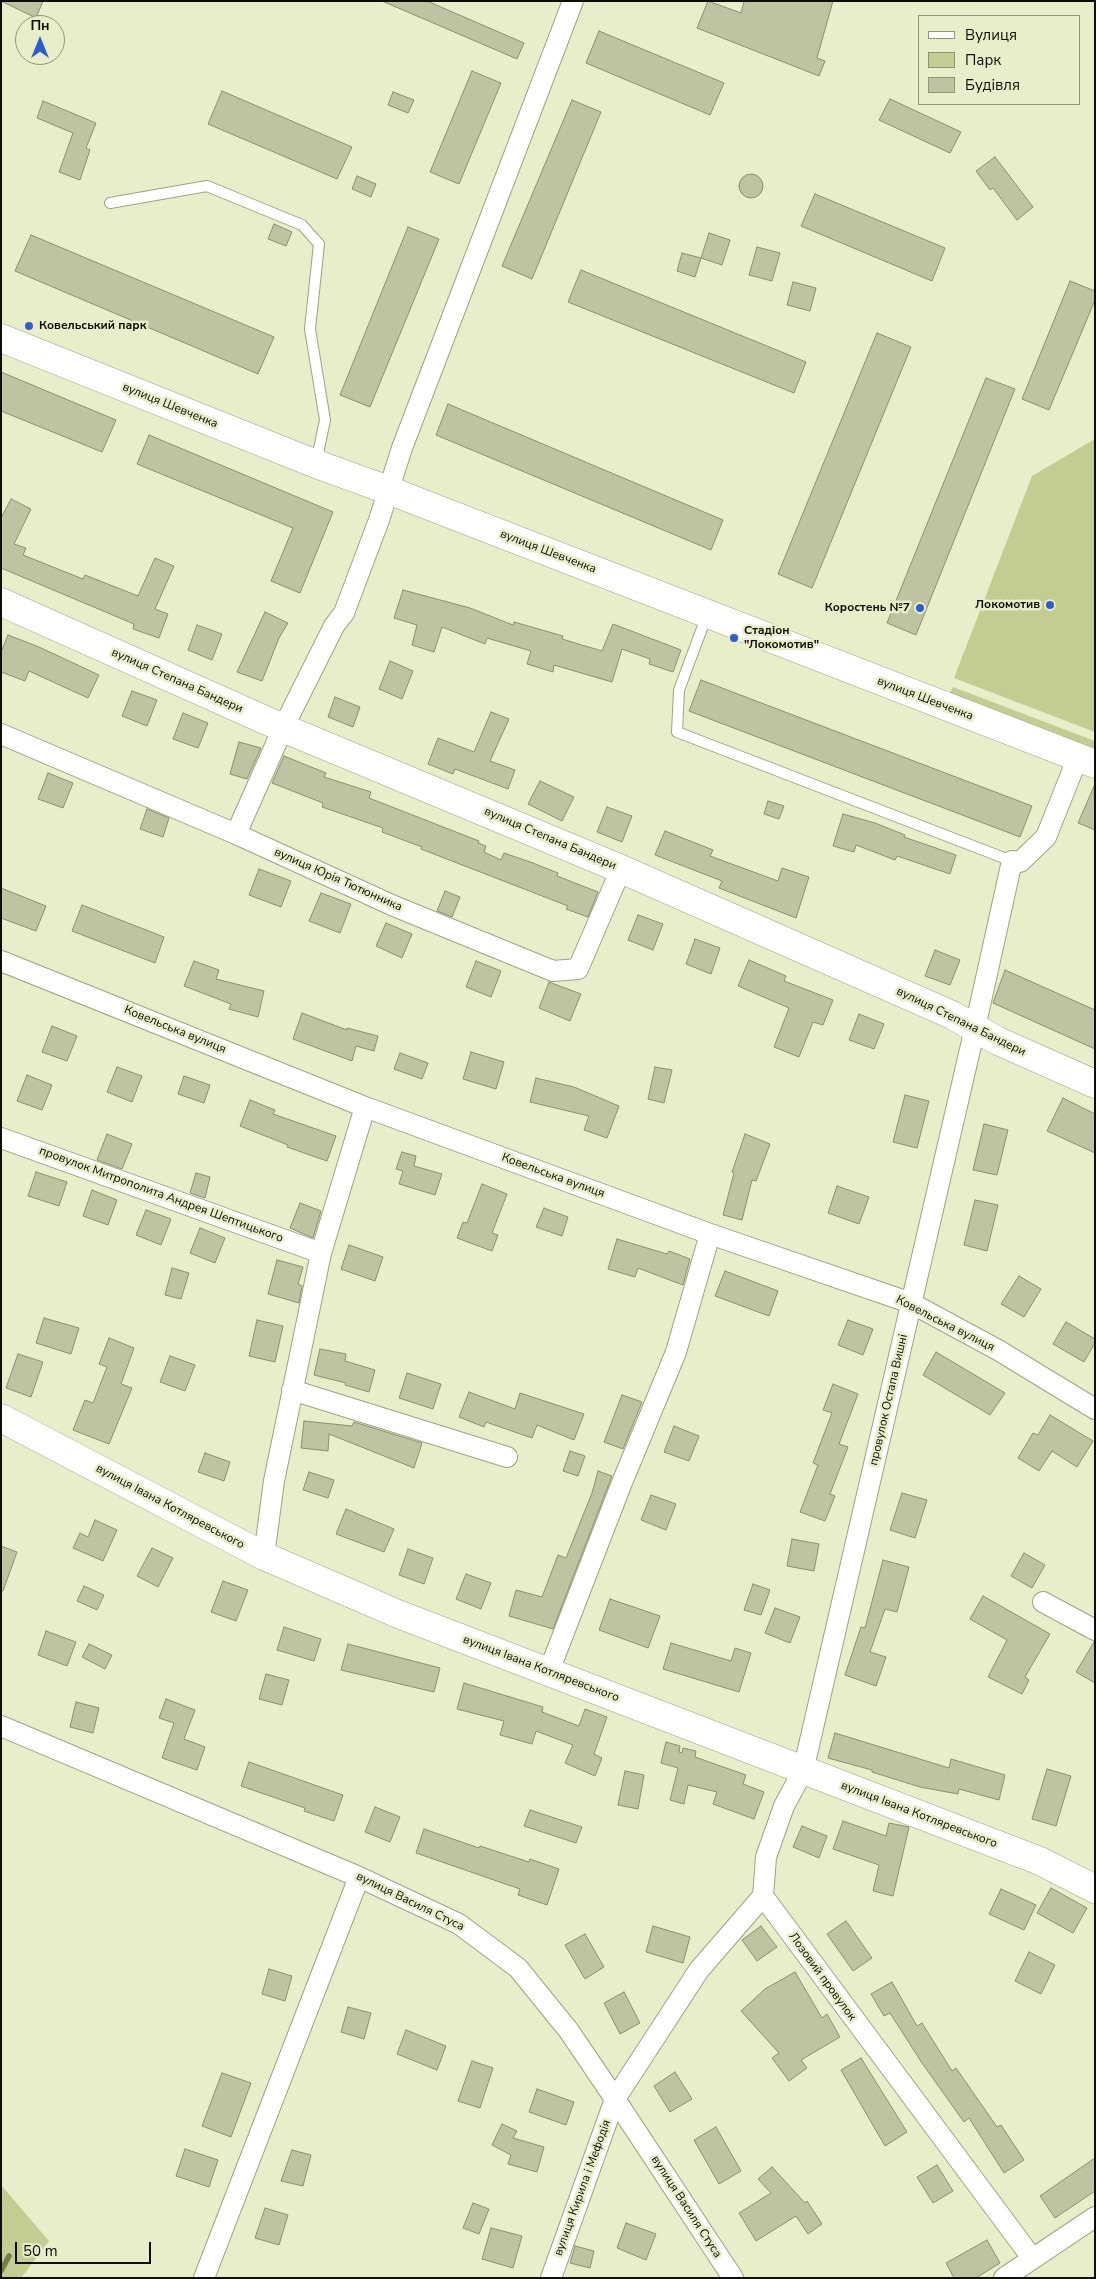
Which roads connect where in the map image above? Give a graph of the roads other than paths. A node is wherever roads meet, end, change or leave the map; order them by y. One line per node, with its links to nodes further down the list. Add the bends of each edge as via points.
1 (574, 1): 5 (street, via 405,438)
2 (110, 203): 4 (lane, via 207,186 302,225 319,244 310,329 325,420)
3 (1, 338): 4 (street, вулиця Шевченка)
4 (316, 464): 5 (street, вулиця Шевченка)
5 (388, 490): 7 (street, вулиця Шевченка); 8 (street, via 344,613 334,626)
6 (1, 602): 8 (street, вулиця Степана Бандери)
7 (708, 614): 10 (street, вулиця Шевченка); 12 (lane, via 679,690 676,732)
8 (283, 728): 11 (street); 13 (street, вулиця Степана Бандери)
9 (1, 734): 11 (street, вулиця Юрія Тютюнника)
10 (1086, 760): 12 (street, via 1046,837 1020,862)
11 (236, 834): 13 (street, вулиця Юрія Тютюнника, via 394,906 552,971 578,970)
12 (1012, 860): 15 (street, провулок Остапа Вишні)
13 (621, 869): 15 (street, вулиця Степана Бандери, via 952,1014)
14 (1, 961): 17 (street, Ковельська вулиця)
15 (975, 1028): 16 (street, вулиця Степана Бандери); 21 (street, провулок Остапа Вишні)
16 (1095, 1084)
17 (365, 1107): 19 (street, Ковельська вулиця); 20 (street)
18 (1, 1138): 20 (street, провулок Митрополита Андрея Шептицького)
19 (710, 1234): 21 (street, Ковельська вулиця); 29 (street, via 676,1352)
20 (321, 1253): 22 (street)
21 (911, 1303): 23 (street, Ковельська вулиця, via 998,1350); 31 (street, провулок Остапа Вишні)
22 (292, 1390): 25 (street); 26 (street, via 274,1481)
23 (1095, 1409)
24 (1, 1418): 26 (street, вулиця Івана Котляревського)
25 (507, 1456)
26 (264, 1556): 29 (street, вулиця Івана Котляревського, via 398,1614)
27 (1043, 1602): 28 (street)
28 (1095, 1630)
29 (550, 1671): 31 (street, вулиця Івана Котляревського)
30 (1, 1726): 32 (street, вулиця Василя Стуса)
31 (803, 1772): 33 (street, вулиця Івана Котляревського, via 1040,1861); 34 (street, провулок Остапа Вишні, via 784,1806 766,1856)
32 (359, 1877): 35 (street, вулиця Василя Стуса, via 460,1924 518,1968 569,2031); 38 (street)
33 (1095, 1889)
34 (763, 1896): 35 (street, via 699,1970); 37 (street, Лозовий провулок)
35 (615, 2098): 39 (street, вулиця Кирила і Мефодія); 40 (street, вулиця Василя Стуса)
36 (1095, 2217): 37 (street)
37 (1032, 2258): 41 (street)
38 (204, 2278)
39 (551, 2278)
40 (733, 2278)
41 (1004, 2278)

